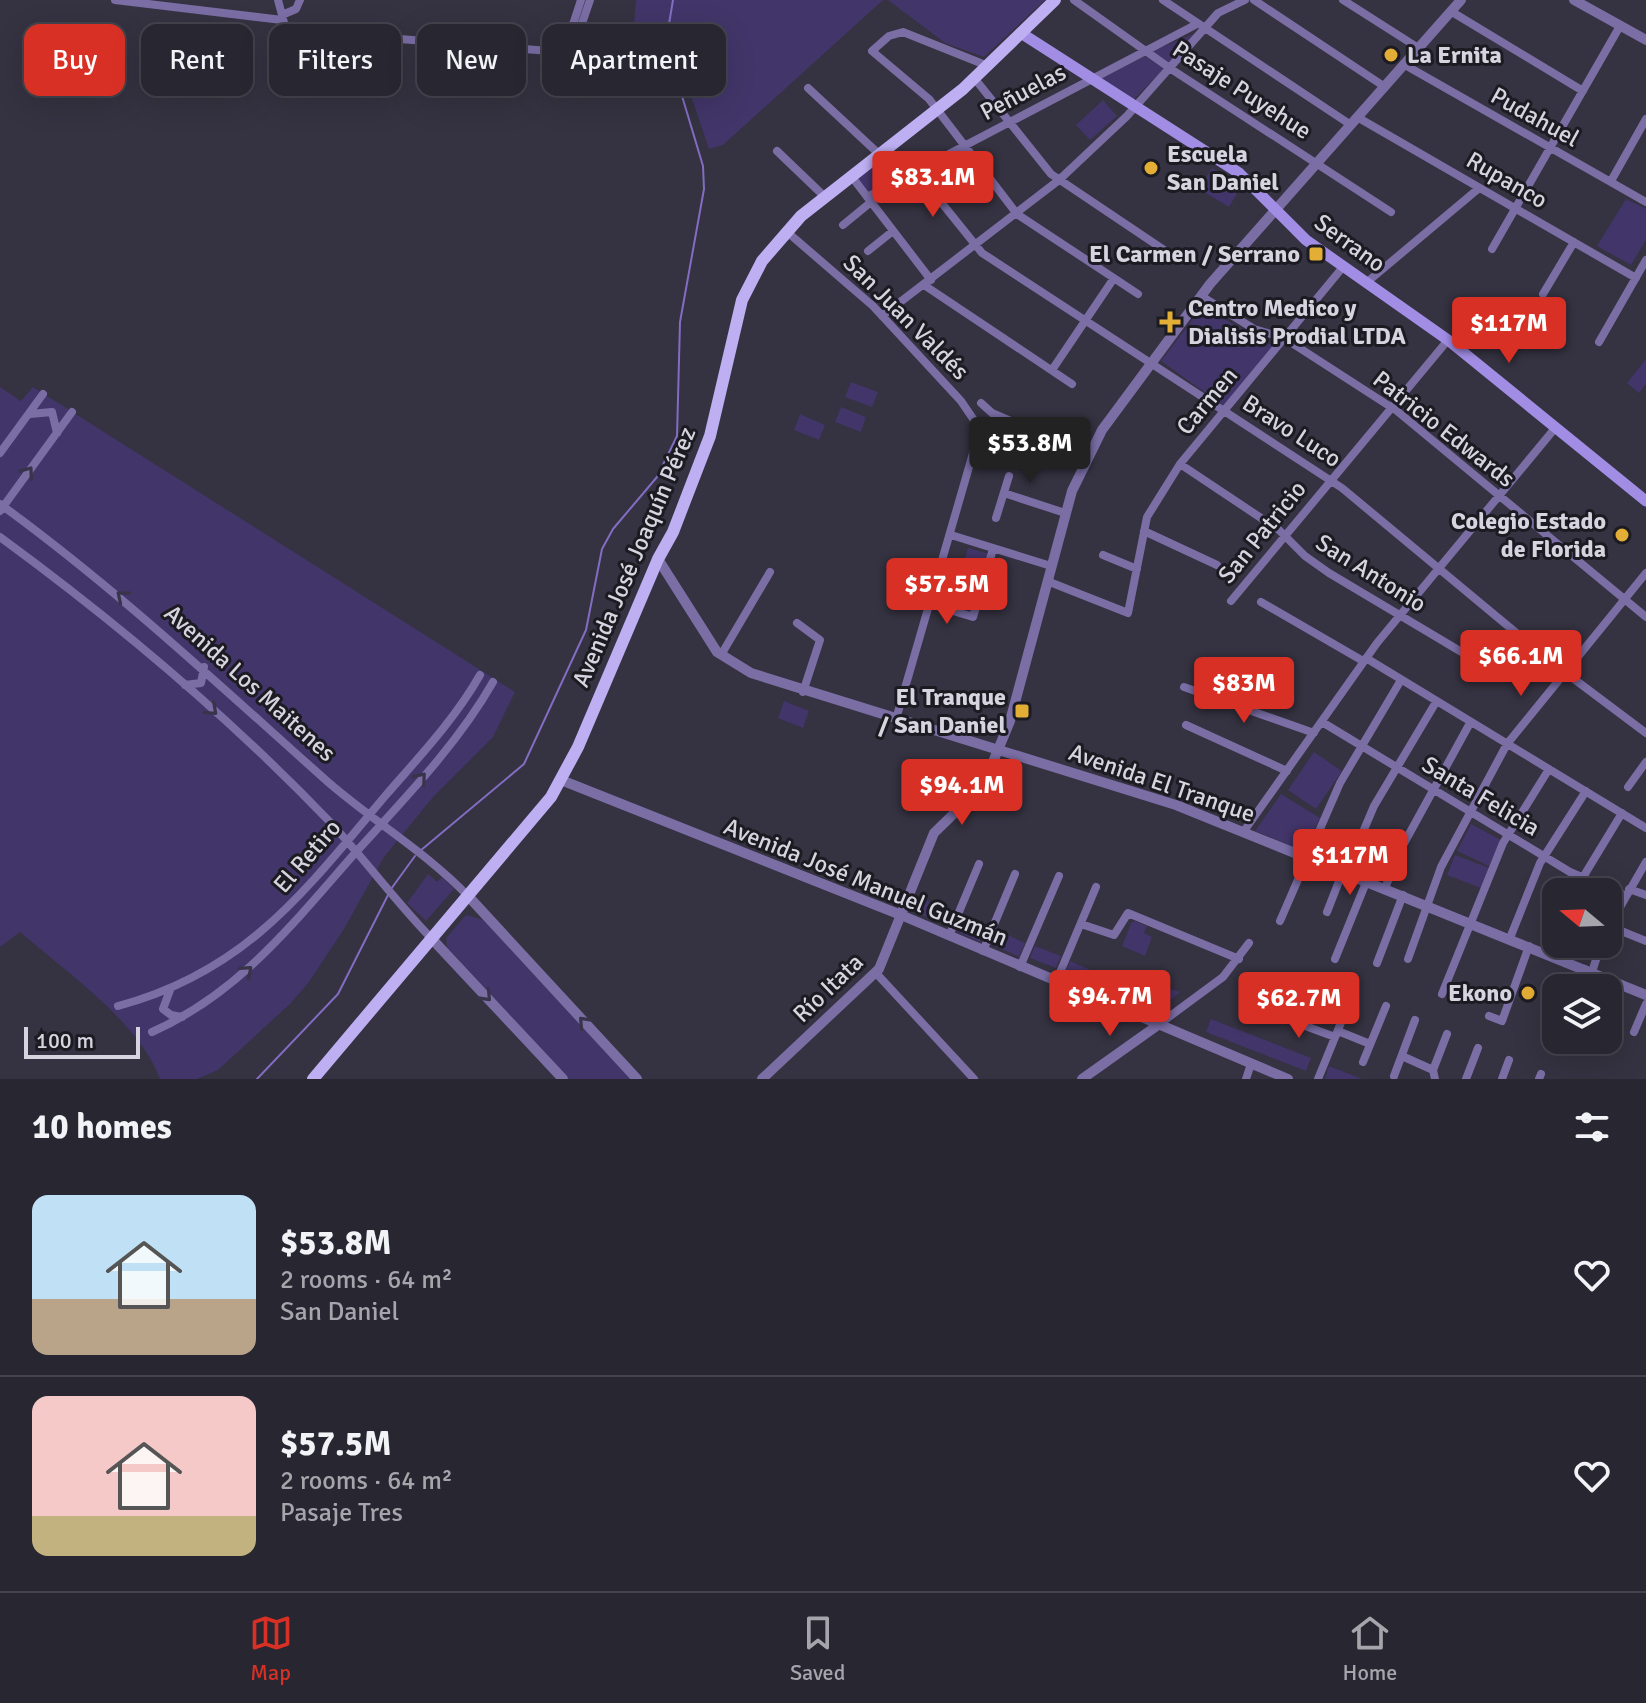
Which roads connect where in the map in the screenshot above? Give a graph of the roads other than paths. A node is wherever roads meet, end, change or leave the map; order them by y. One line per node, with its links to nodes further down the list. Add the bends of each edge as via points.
1 (119, 0): 14 (street)
2 (278, 0): 17 (street)
3 (300, 0): 17 (street)
4 (581, 0): 18 (street)
5 (590, 0): 19 (street)
6 (1055, 0): 22 (main road, Avenida José Joaquín Pérez)
7 (1074, 0): 26 (street, Pasaje Puyehue)
8 (1163, 0): 21 (street, Rupanco)
9 (1245, 0): 21 (street)
10 (1254, 0): 32 (street)
11 (1343, 0): 24 (street)
12 (1445, 0): 16 (street)
13 (1574, 0): 20 (street)
14 (162, 2): 15 (street)
15 (199, 4): 17 (street)
16 (1456, 6): 24 (street, Río Itata); 34 (street)
17 (282, 17): 25 (street, via 286,30)
18 (575, 24)
19 (580, 24)
20 (1620, 26): 23 (street); 34 (street)
21 (1201, 27): 26 (street, Peñuelas); 29 (street); 38 (street, Rupanco)
22 (1021, 33): 28 (main road, Avenida José Joaquín Pérez); 30 (main road, Serrano)
23 (1645, 38)
24 (1420, 49): 27 (street, Río Itata)
25 (542, 50)
26 (1145, 51): 29 (street, Pasaje Puyehue); 30 (street, Peñuelas)
27 (1405, 65): 32 (street, Río Itata); 41 (street, Pudahuel)
28 (988, 66): 31 (main road, Avenida José Joaquín Pérez); 36 (street, via 903,32 872,51)
29 (1171, 69): 35 (street); 44 (street, Pasaje Puyehue)
30 (1092, 78): 35 (main road, Serrano); 39 (street, Peñuelas)
31 (975, 79): 36 (main road, Avenida José Joaquín Pérez); 39 (street)
32 (1385, 87): 38 (street, Río Itata)
33 (808, 88): 43 (street)
34 (1583, 91): 41 (street)
35 (1136, 107): 47 (street); 54 (main road, Serrano, via 1239,173)
36 (938, 110): 40 (street); 43 (main road, Avenida José Joaquín Pérez)
37 (1646, 119): 48 (street)
38 (1354, 121): 44 (street, Río Itata); 49 (street, Rupanco)
39 (1009, 122): 40 (street, Peñuelas); 47 (street)
40 (963, 146): 45 (street, Peñuelas); 56 (street)
41 (1549, 149): 48 (street, Pudahuel); 53 (street)
42 (777, 151): 50 (street)
43 (880, 155): 46 (main road, Avenida José Joaquín Pérez)
44 (1317, 162): 54 (street, Río Itata); 55 (street, Pasaje Puyehue)
45 (916, 171): 51 (street, Peñuelas); 61 (street, Bravo Luco)
46 (852, 177): 50 (main road, Avenida José Joaquín Pérez); 51 (street)
47 (1059, 180): 56 (street); 64 (street)
48 (1611, 181): 52 (street, Pudahuel)
49 (1478, 189): 53 (street, Rupanco); 70 (street)
50 (825, 197): 58 (main road, Avenida José Joaquín Pérez)
51 (869, 199): 57 (street, Peñuelas); 59 (street)
52 (1646, 202)
53 (1515, 208): 60 (street, Rupanco); 62 (street)
54 (1274, 209): 66 (main road, Serrano); 73 (street, Río Itata)
55 (1391, 212)
56 (1017, 214): 61 (street); 67 (street)
57 (843, 225)
58 (786, 231): 74 (street, San Juan Valdés); 107 (main road, Avenida José Joaquín Pérez, via 762,261 742,300 710,436)
59 (893, 231): 63 (street); 69 (street)
60 (1574, 242): 68 (street, Rupanco); 72 (street)
61 (975, 246): 69 (street); 75 (street, Bravo Luco)
62 (1492, 249)
63 (868, 251)
64 (1179, 260)
65 (1646, 260): 68 (street)
66 (1343, 267): 70 (main road, Serrano); 76 (street, Carmen)
67 (1114, 278): 71 (street); 75 (street)
68 (1636, 278): 78 (street)
69 (928, 282): 74 (street); 80 (street)
70 (1366, 283): 77 (main road, Serrano)
71 (1138, 294)
72 (1543, 294)
73 (1201, 296): 76 (street, Patricio Edwards, via 1254,329); 79 (street, Río Itata)
74 (882, 316): 102 (street, San Juan Valdés, via 978,424 980,438)
75 (1085, 320): 79 (street, Bravo Luco); 80 (street)
76 (1284, 338): 84 (street, Patricio Edwards); 85 (street, Carmen)
77 (1448, 340): 84 (street, San Patricio); 88 (main road, Serrano)
78 (1599, 342)
79 (1151, 363): 85 (street, Bravo Luco); 91 (street, Río Itata)
80 (1052, 370): 81 (street)
81 (1072, 384)
82 (43, 394): 87 (street)
83 (981, 403): 91 (street, via 992,413)
84 (1391, 408): 94 (street, San Patricio); 96 (street, Patricio Edwards)
85 (1224, 410): 92 (street, Carmen); 94 (street, Bravo Luco)
86 (72, 412): 89 (street)
87 (29, 414): 89 (street, via 52,412); 90 (street)
88 (1556, 427): 96 (street); 97 (main road, Serrano)
89 (57, 433): 98 (street, one-way to 89)
90 (0, 453)
91 (1088, 454): 99 (street, Río Itata)
92 (1180, 464): 101 (street, Carmen, via 1153,503); 103 (street, San Antonio)
93 (1009, 476): 95 (street)
94 (1331, 480): 103 (street, San Patricio); 110 (street, Bravo Luco)
95 (1004, 493): 99 (street); 100 (street)
96 (1499, 496): 110 (street); 115 (street, Patricio Edwards)
97 (1646, 501)
98 (1, 507): 124 (street, Avenida Los Maitenes, one-way to 98, via 104,581)
99 (1065, 513): 109 (street, Río Itata)
100 (996, 518)
101 (1144, 531): 108 (street); 111 (street, Carmen)
102 (951, 535): 105 (street); 118 (street, San Juan Valdés)
103 (1284, 535): 116 (street, San Patricio); 119 (street, San Antonio, via 1316,564)
104 (0, 537): 129 (street, Avenida Los Maitenes, via 98,610)
105 (993, 549): 109 (street); 118 (street, via 973,617)
106 (1103, 555): 111 (street)
107 (658, 559): 122 (street, Avenida El Tranque); 148 (main road, Avenida José Joaquín Pérez)
108 (1217, 565)
109 (1051, 566): 114 (street, Río Itata)
110 (1438, 567): 119 (street); 125 (street, Bravo Luco)
111 (1137, 569): 114 (street, Carmen, via 1128,613)
112 (770, 572): 122 (street)
113 (1646, 573): 115 (street)
114 (1047, 581): 143 (street, Río Itata)
115 (1623, 600): 120 (street, Patricio Edwards); 125 (street)
116 (1231, 601)
117 (1261, 602): 123 (street)
118 (930, 604): 135 (street, San Juan Valdés)
119 (1399, 615): 123 (street); 125 (street, San Antonio, via 1493,670 1515,676)
120 (1646, 617)
121 (797, 623): 132 (street, via 820,640)
122 (721, 655): 132 (street, Avenida El Tranque, via 751,673)
123 (1364, 660): 127 (street); 136 (street)
124 (204, 667): 129 (street, via 201,683); 154 (street, Avenida Los Maitenes)
125 (1560, 674): 140 (street, Bravo Luco); 141 (street)
126 (480, 675): 131 (street, El Retiro)
127 (1401, 680): 134 (street); 142 (street)
128 (493, 682): 133 (street, El Retiro)
129 (184, 685): 159 (street, Avenida Los Maitenes, one-way to 159)
130 (1184, 687): 139 (street)
131 (472, 690): 133 (street); 154 (street, El Retiro)
132 (803, 692): 135 (street, Avenida El Tranque)
133 (483, 699): 155 (street, El Retiro, one-way to 133)
134 (1436, 702): 137 (street); 145 (street)
135 (896, 719): 143 (street, Avenida El Tranque)
136 (1322, 722): 139 (street); 142 (street, Santa Felicia)
137 (1470, 723): 141 (street); 150 (street)
138 (1186, 725): 147 (street)
139 (1314, 733): 147 (street)
140 (1646, 733)
141 (1507, 744): 146 (street); 152 (street)
142 (1361, 746): 145 (street, Santa Felicia); 161 (street)
143 (999, 751): 157 (street, Avenida El Tranque); 180 (street, Río Itata, via 981,787 934,833)
144 (1646, 762): 149 (street)
145 (1397, 768): 150 (street, Santa Felicia); 165 (street)
146 (1549, 769): 151 (street); 158 (street)
147 (1287, 771): 157 (street)
148 (561, 780): 176 (main road, Avenida José Joaquín Pérez); 180 (street, Avenida José Manuel Guzmán)
149 (1628, 787)
150 (1432, 789): 152 (street, Santa Felicia); 171 (street)
151 (1586, 791): 153 (street); 162 (street)
152 (1470, 812): 158 (street, Santa Felicia); 178 (street)
153 (1622, 813): 156 (street); 168 (street)
154 (369, 815): 155 (street, Avenida Los Maitenes); 159 (street, El Retiro)
155 (382, 823): 160 (street, El Retiro); 176 (street, Avenida Los Maitenes)
156 (1646, 828)
157 (1244, 831): 161 (street, Avenida El Tranque)
158 (1508, 835): 162 (street, Santa Felicia); 182 (street)
159 (347, 840): 160 (street, Avenida Los Maitenes); 208 (street, El Retiro, via 257,937 220,964)
160 (356, 852): 187 (street, Avenida Los Maitenes); 216 (street, El Retiro, one-way to 160, via 253,966)
161 (1307, 856): 165 (street, Avenida El Tranque); 181 (street)
162 (1544, 857): 168 (street, Santa Felicia); 186 (street)
163 (1646, 862): 173 (street)
164 (979, 864): 185 (street)
165 (1345, 872): 169 (street, Avenida El Tranque); 179 (street)
166 (1015, 874): 191 (street)
167 (1059, 876): 199 (street)
168 (1582, 878)
169 (1367, 880): 171 (street, Avenida El Tranque); 196 (street)
170 (1096, 887): 183 (street)
171 (1385, 888): 174 (street, Avenida El Tranque)
172 (1622, 891): 173 (street, Santa Felicia)
173 (1626, 892): 175 (street, Santa Felicia); 177 (street)
174 (1403, 895): 178 (street, Avenida El Tranque); 198 (street)
175 (1646, 895)
176 (469, 897): 187 (main road, Avenida José Joaquín Pérez); 234 (street, one-way to 176)
177 (1622, 900)
178 (1426, 905): 182 (street, Avenida El Tranque); 197 (street)
179 (1327, 912)
180 (901, 915): 185 (street, Avenida José Manuel Guzmán); 201 (street, Río Itata)
181 (1280, 921)
182 (1470, 923): 186 (street, Avenida El Tranque); 209 (street)
183 (1081, 924): 195 (street, via 1114,935 1128,913); 205 (street)
184 (1622, 932): 188 (street)
185 (949, 936): 191 (street, Avenida José Manuel Guzmán)
186 (1510, 938): 190 (street, Avenida El Tranque)
187 (432, 939): 232 (main road, Avenida José Joaquín Pérez); 233 (street, one-way to 233)
188 (1646, 941)
189 (1249, 943): 195 (street)
190 (1529, 946): 192 (street, Avenida El Tranque); 215 (street, via 1502,1021)
191 (983, 951): 199 (street, Avenida José Manuel Guzmán)
192 (1542, 951)
193 (1558, 958): 200 (street, Avenida El Tranque)
194 (1595, 958): 200 (street)
195 (1239, 959): 218 (street, via 1214,985)
196 (1335, 959)
197 (1408, 959)
198 (1377, 963)
199 (1020, 967): 205 (street, Avenida José Manuel Guzmán)
200 (1589, 971): 202 (street); 203 (street, Avenida El Tranque)
201 (876, 973): 235 (street, Río Itata); 236 (street)
202 (1587, 974)
203 (1596, 974)
204 (1288, 978): 219 (street, via 1273,1014)
205 (1056, 982): 218 (street, Avenida José Manuel Guzmán)
206 (1320, 985): 219 (street)
207 (1622, 985): 210 (street, Avenida El Tranque)
208 (170, 989): 213 (street, El Retiro); 216 (street, via 163,1009)
209 (1442, 994)
210 (1646, 995)
211 (1351, 998): 222 (street)
212 (1646, 1004): 221 (street)
213 (118, 1006)
214 (1386, 1006): 224 (street)
215 (1489, 1016)
216 (184, 1017): 220 (street, El Retiro)
217 (1415, 1020): 226 (street)
218 (1158, 1025): 229 (street, Avenida José Manuel Guzmán); 237 (street)
219 (1304, 1025): 222 (street)
220 (152, 1032)
221 (1634, 1032)
222 (1336, 1034): 224 (street); 240 (street)
223 (1447, 1034): 231 (street)
224 (1370, 1044): 228 (street)
225 (1478, 1048): 241 (street)
226 (1402, 1056): 230 (street); 231 (street)
227 (1509, 1060): 242 (street)
228 (1363, 1062)
229 (1251, 1064): 238 (street); 239 (street, Avenida José Manuel Guzmán)
230 (1394, 1076)
231 (1437, 1076)
232 (313, 1079)
233 (563, 1079)
234 (637, 1079)
235 (762, 1079)
236 (974, 1079)
237 (1082, 1079)
238 (1246, 1079)
239 (1288, 1079)
240 (1318, 1079)
241 (1466, 1079)
242 (1502, 1079)

